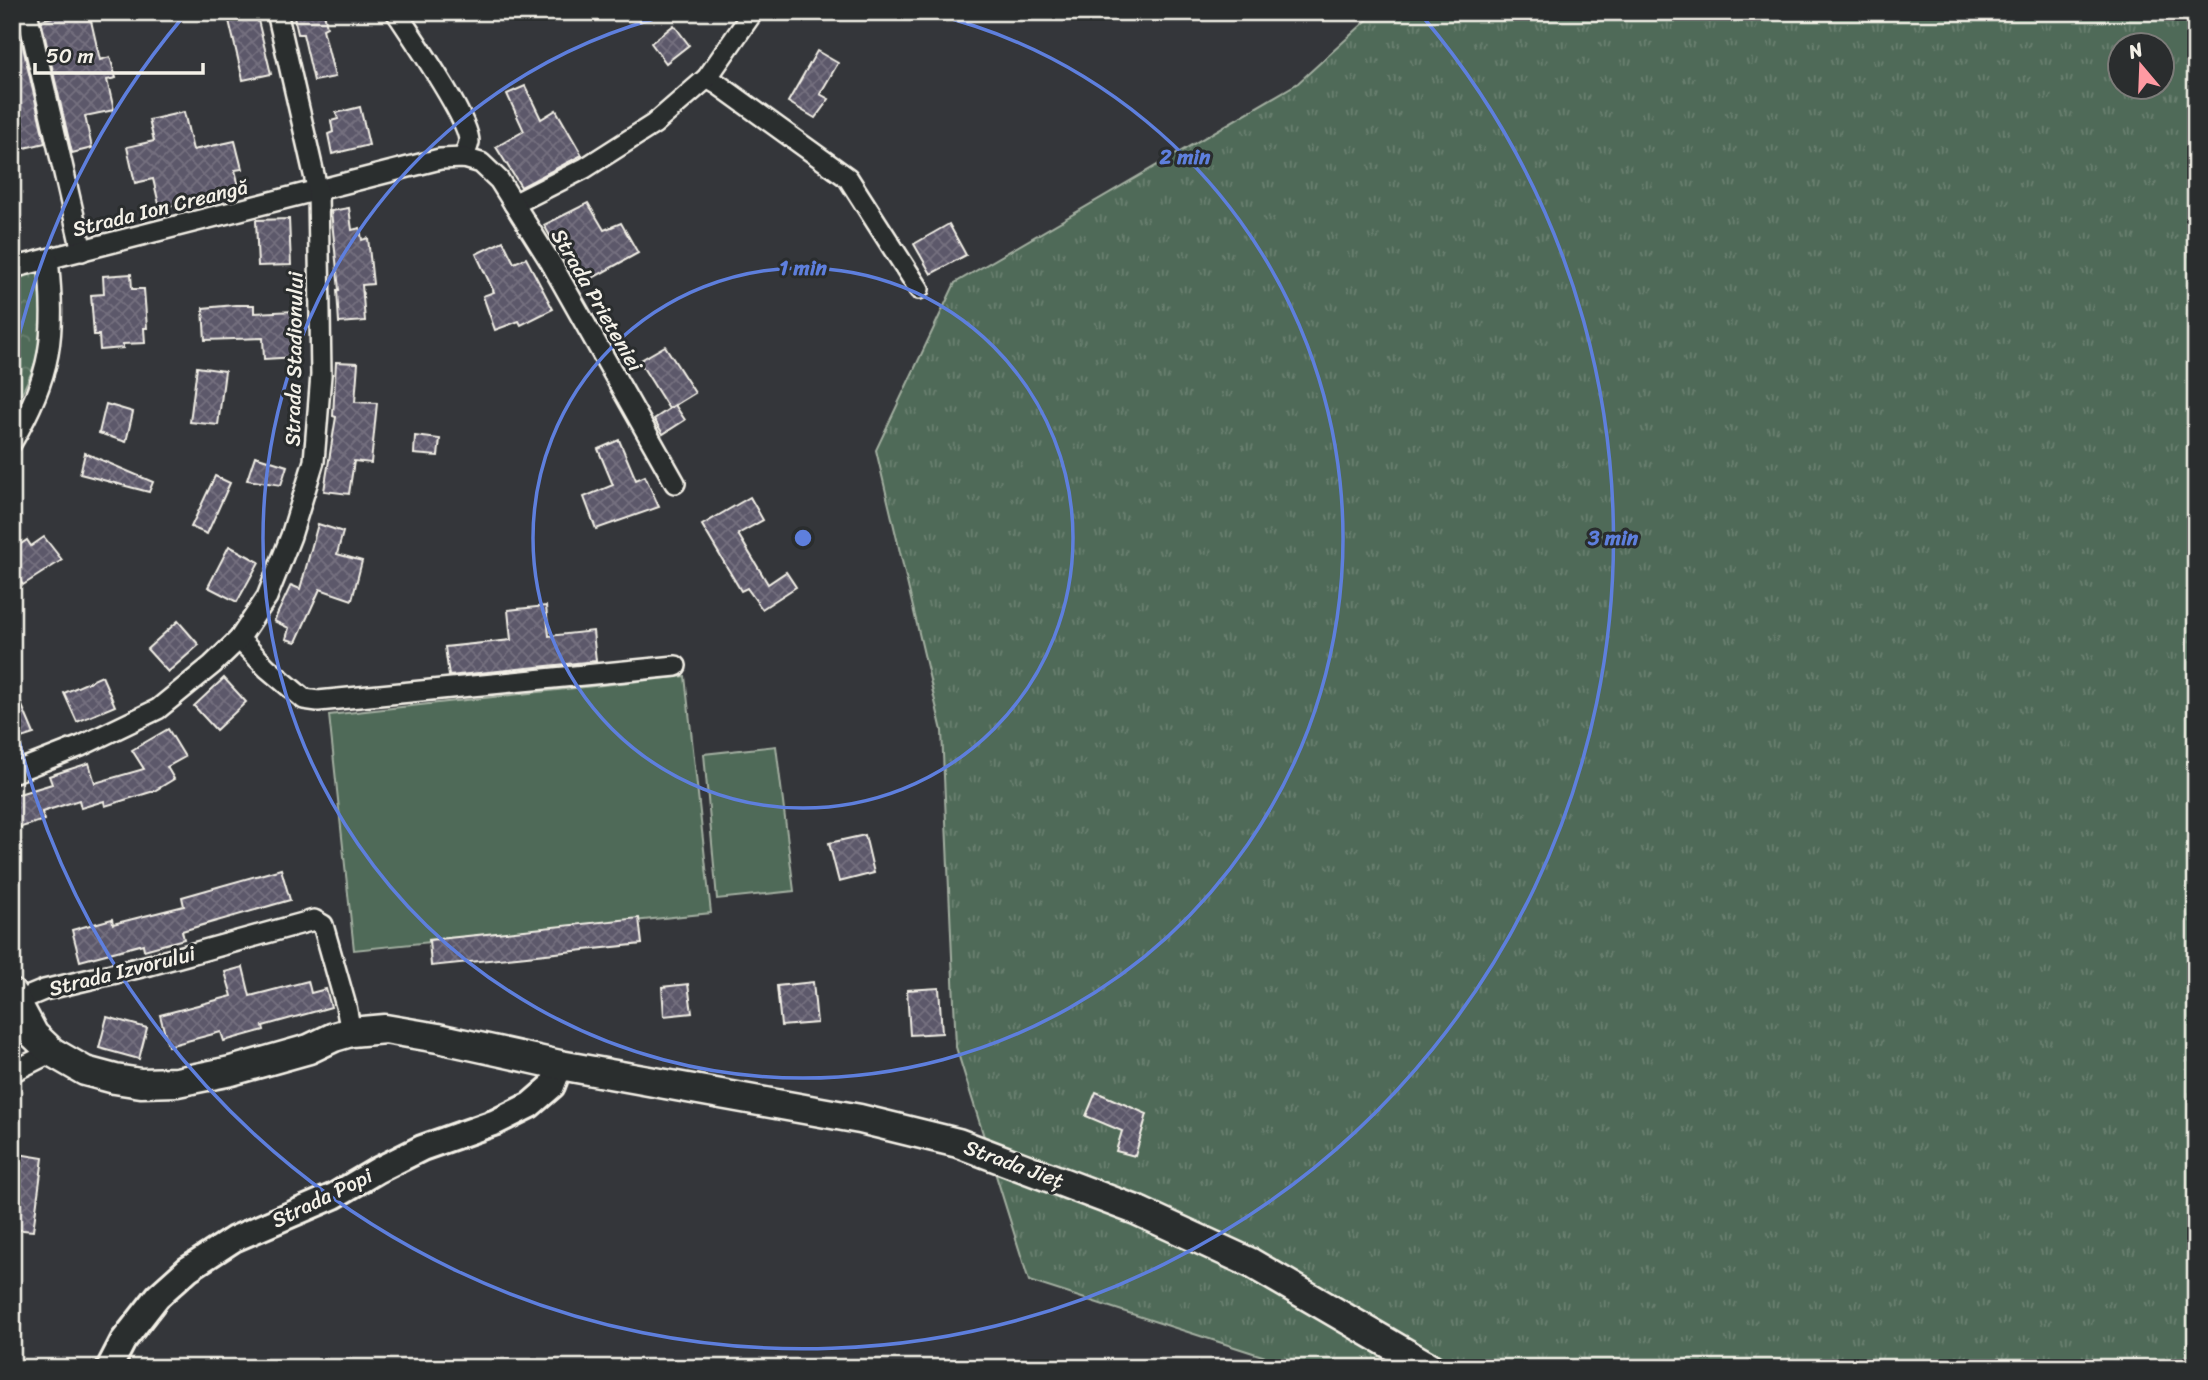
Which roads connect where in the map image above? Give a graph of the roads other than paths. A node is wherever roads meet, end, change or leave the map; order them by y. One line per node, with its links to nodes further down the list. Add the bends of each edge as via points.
1 (27, 12): 9 (street)
2 (277, 12): 7 (street, Strada Stadionului)
3 (396, 12): 6 (street, via 463,122 469,140)
4 (753, 12): 5 (street)
5 (707, 78): 8 (street, via 621,147); 12 (street, via 848,178)
6 (464, 158): 7 (street, via 388,171); 8 (street, Strada Prieteniei, via 481,163)
7 (318, 192): 9 (street, Strada Ion Creangă); 15 (street, Strada Stadionului, via 321,375 314,461 267,597)
8 (514, 204): 14 (street, Strada Prieteniei)
9 (82, 251): 10 (street, Strada Ion Creangă)
10 (48, 259): 11 (street, Strada Ion Creangă); 13 (street, via 51,343 30,411)
11 (12, 268)
12 (919, 289)
13 (12, 442)
14 (675, 483)
15 (239, 639): 16 (street, via 304,699 318,701); 17 (street, Strada Stadionului, via 158,709)
16 (676, 666)
17 (12, 773)
18 (14, 998): 19 (street, Strada Izvorului, via 314,920 323,925 331,949); 20 (main road, Strada Izvorului, via 34,1035)
19 (351, 1032): 20 (main road, Strada Izvorului, via 309,1049 177,1082 141,1083 85,1072); 21 (main road, Strada Izvorului, via 385,1030 438,1038)
20 (52, 1052): 22 (street)
21 (560, 1065): 23 (street, Strada Popi, via 552,1086 530,1105 422,1148 334,1196 234,1239 188,1269 158,1296 123,1341); 24 (main road, Strada Jieț, via 860,1119 958,1143 1136,1210 1251,1263)
22 (12, 1072)
23 (109, 1368)
24 (1431, 1368)

